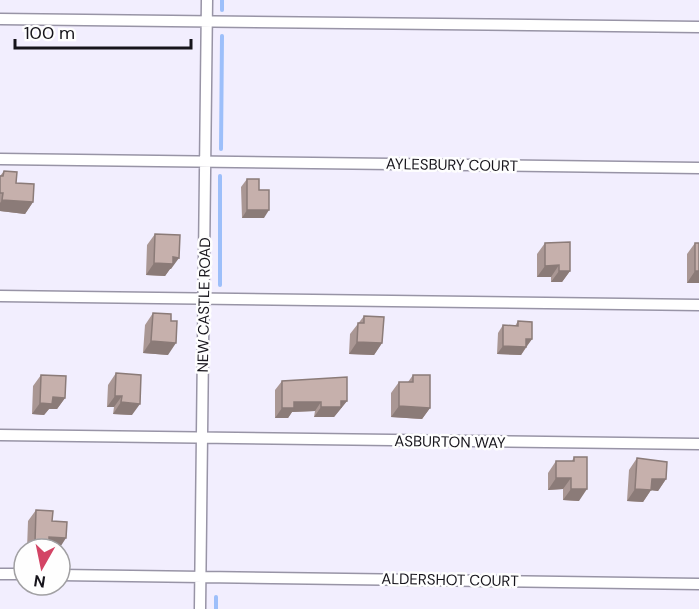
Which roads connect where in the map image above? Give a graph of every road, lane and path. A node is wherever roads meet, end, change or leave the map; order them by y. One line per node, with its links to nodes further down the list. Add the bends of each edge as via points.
1 (207, 0): 3 (street, NEW CASTLE ROAD)
2 (0, 19): 3 (street)
3 (207, 22): 4 (street); 6 (street, NEW CASTLE ROAD)
4 (699, 27)
5 (0, 159): 6 (street, AYLESBURY COURT)
6 (206, 162): 7 (street, AYLESBURY COURT); 9 (street, NEW CASTLE ROAD)
7 (699, 168)
8 (0, 296): 9 (street)
9 (204, 300): 10 (street); 12 (street, NEW CASTLE ROAD)
10 (699, 305)
11 (0, 435): 12 (street, ASBURTON WAY)
12 (201, 439): 13 (street, ASBURTON WAY); 15 (street, NEW CASTLE ROAD)
13 (699, 444)
14 (72, 574): 15 (street, ALDERSHOT COURT)
15 (200, 577): 16 (street, ALDERSHOT COURT); 17 (street, NEW CASTLE ROAD)
16 (699, 584)
17 (200, 609)

